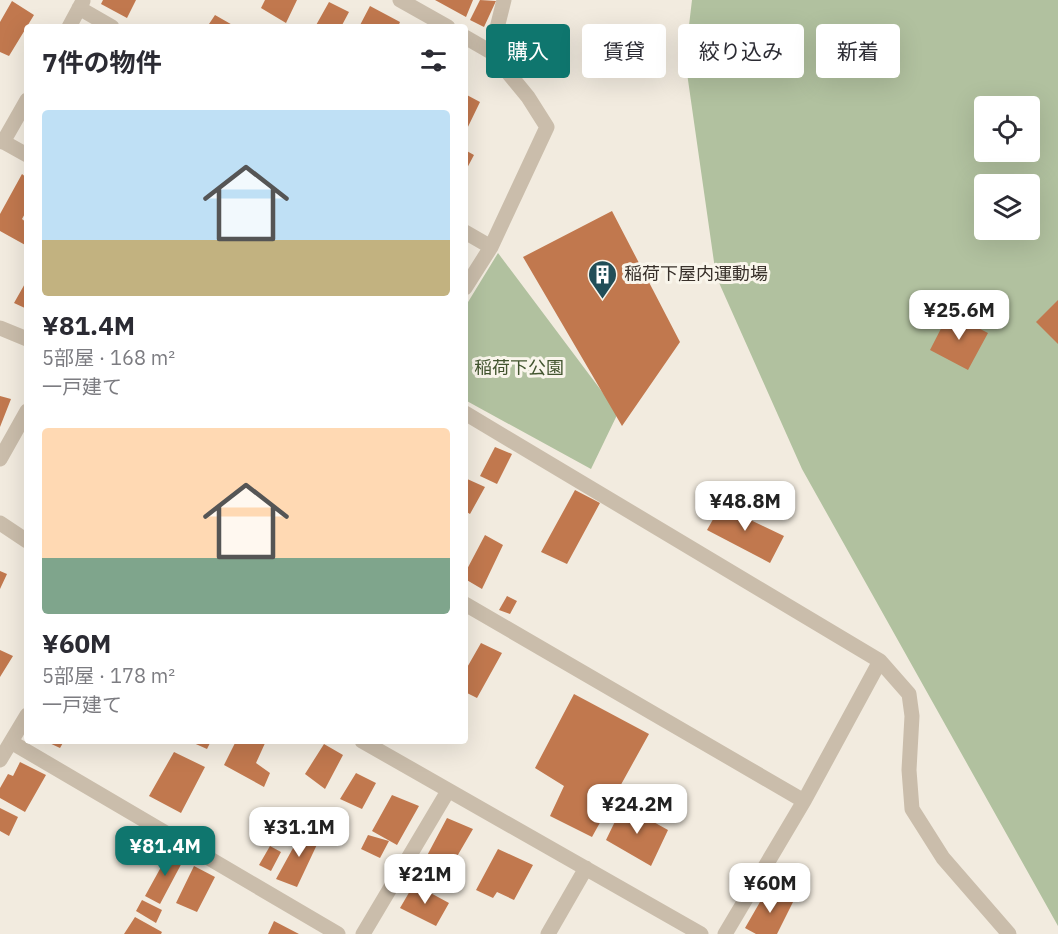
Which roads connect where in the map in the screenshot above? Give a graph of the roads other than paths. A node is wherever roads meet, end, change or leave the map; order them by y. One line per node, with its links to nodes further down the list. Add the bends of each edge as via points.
1 (400, 0): 6 (street)
2 (504, 0): 7 (street)
3 (82, 4): 4 (street); 5 (street)
4 (71, 24)
5 (108, 24)
6 (442, 24)
7 (498, 24)
8 (468, 39): 9 (street)
9 (486, 49)
10 (512, 78): 15 (street, via 548,127)
11 (24, 105): 12 (street)
12 (2, 141): 13 (street)
13 (24, 153)
14 (468, 234): 15 (street)
15 (491, 247): 16 (street)
16 (468, 283)
17 (0, 328): 18 (street)
18 (24, 338)
19 (468, 415): 25 (street)
20 (24, 416): 21 (street)
21 (0, 459)
22 (0, 523): 23 (street)
23 (24, 539)
24 (468, 606): 31 (street)
25 (880, 661): 31 (street); 38 (street, via 909,694 912,809 943,858)
26 (24, 719): 27 (street)
27 (11, 742): 29 (street); 33 (street)
28 (367, 744): 30 (street)
29 (0, 760)
30 (448, 791): 32 (street); 34 (street)
31 (804, 801): 37 (street)
32 (586, 868): 35 (street); 36 (street)
33 (338, 934)
34 (363, 934)
35 (548, 934)
36 (701, 934)
37 (726, 934)
38 (1009, 934)

